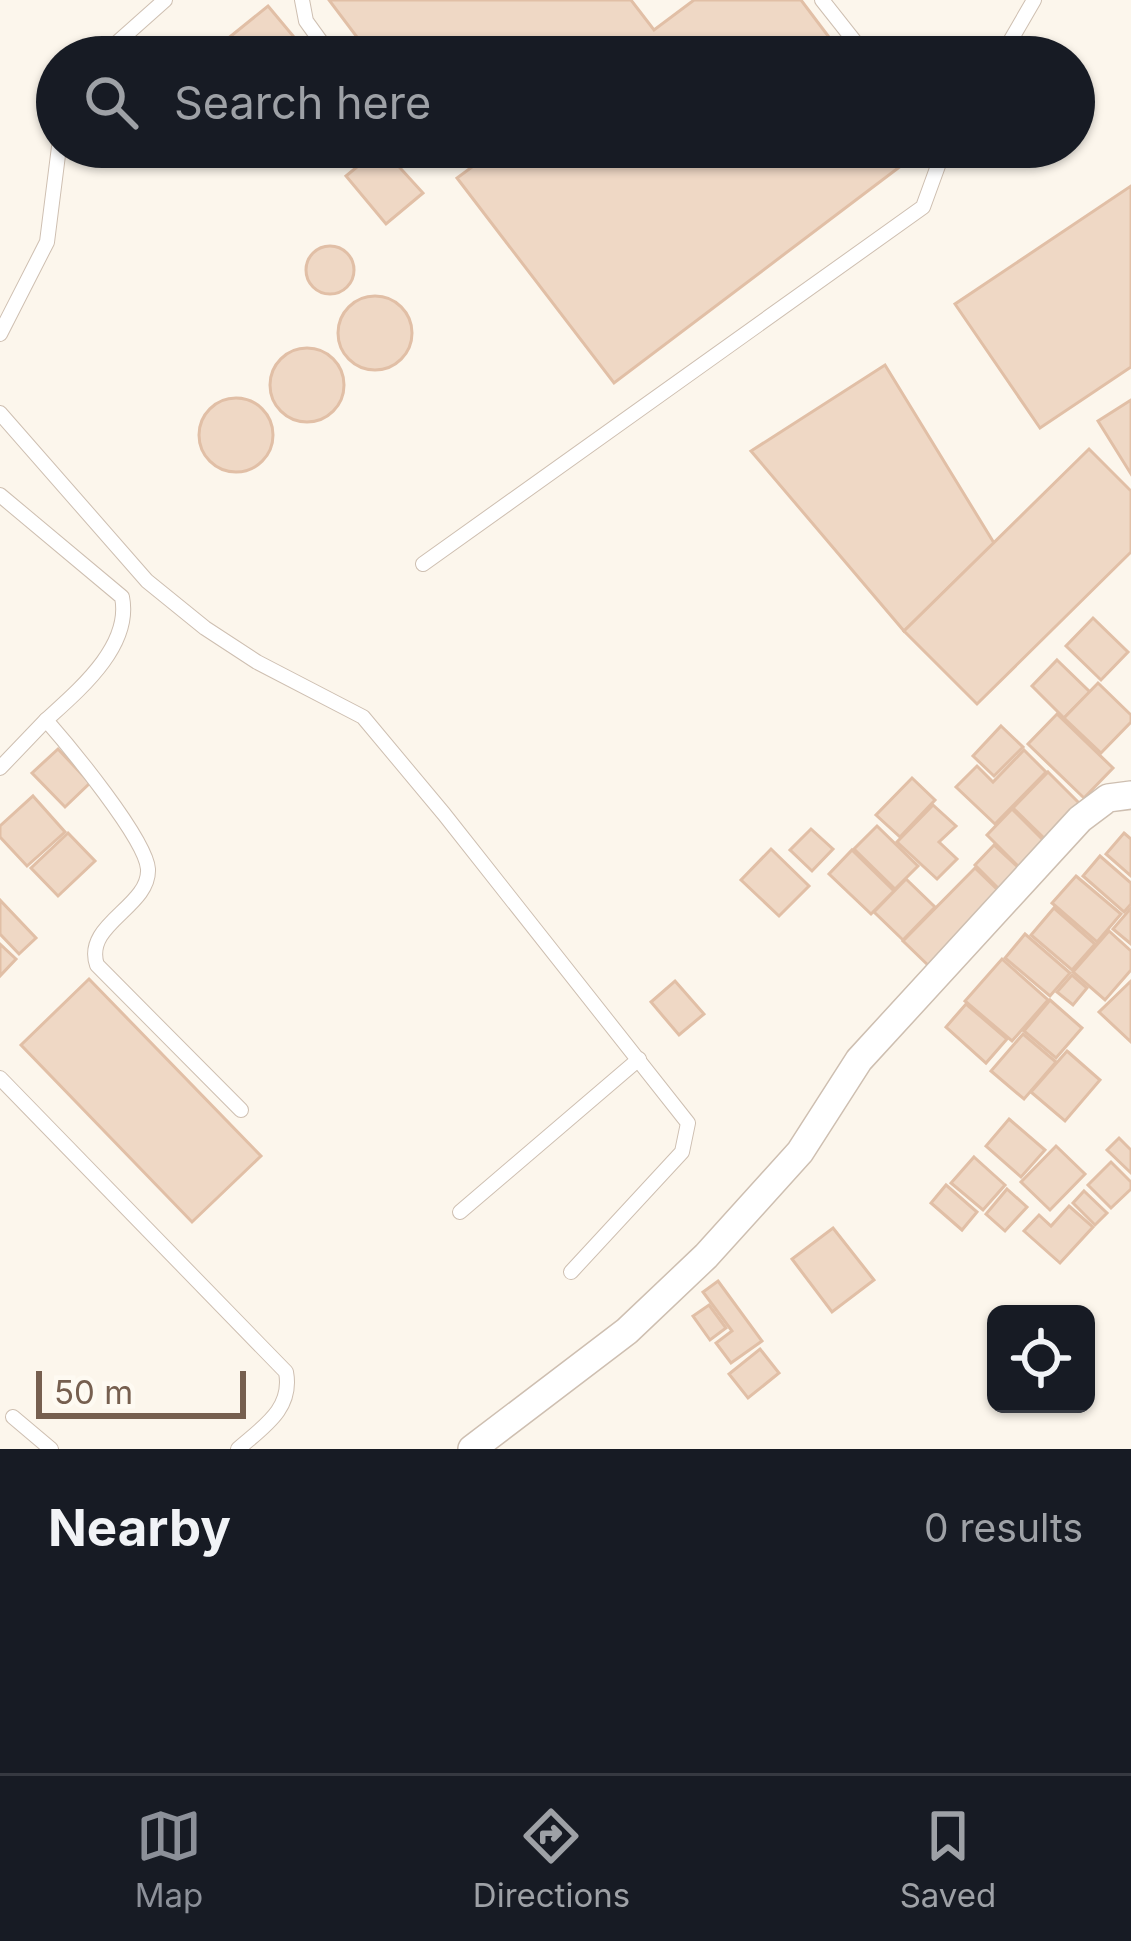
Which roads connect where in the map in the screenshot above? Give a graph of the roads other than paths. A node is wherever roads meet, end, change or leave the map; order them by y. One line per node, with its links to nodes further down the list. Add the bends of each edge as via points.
1 (165, 0): 5 (lane)
2 (302, 0): 6 (lane)
3 (822, 0): 7 (lane)
4 (1034, 0): 8 (lane)
5 (125, 36)
6 (317, 36)
7 (850, 36)
8 (1013, 36)
9 (56, 168): 11 (lane, via 47,242)
10 (937, 168): 14 (lane, via 923,207)
11 (0, 334)
12 (0, 413): 18 (lane, via 147,580 257,662 363,717)
13 (0, 495): 15 (lane, via 122,597 125,610 109,653)
14 (423, 564)
15 (46, 720): 16 (lane); 20 (lane, via 84,763 148,868 144,885 98,939 97,964)
16 (0, 768)
17 (1131, 795): 26 (street, via 1108,798 1080,819 922,988 859,1060 800,1152 706,1256 627,1330)
18 (639, 1059): 21 (lane); 22 (lane, via 688,1123 682,1152)
19 (0, 1078): 25 (lane, via 286,1372 289,1389 278,1414)
20 (241, 1110)
21 (460, 1212)
22 (571, 1272)
23 (13, 1417): 24 (lane)
24 (51, 1449)
25 (238, 1449)
26 (472, 1449)

